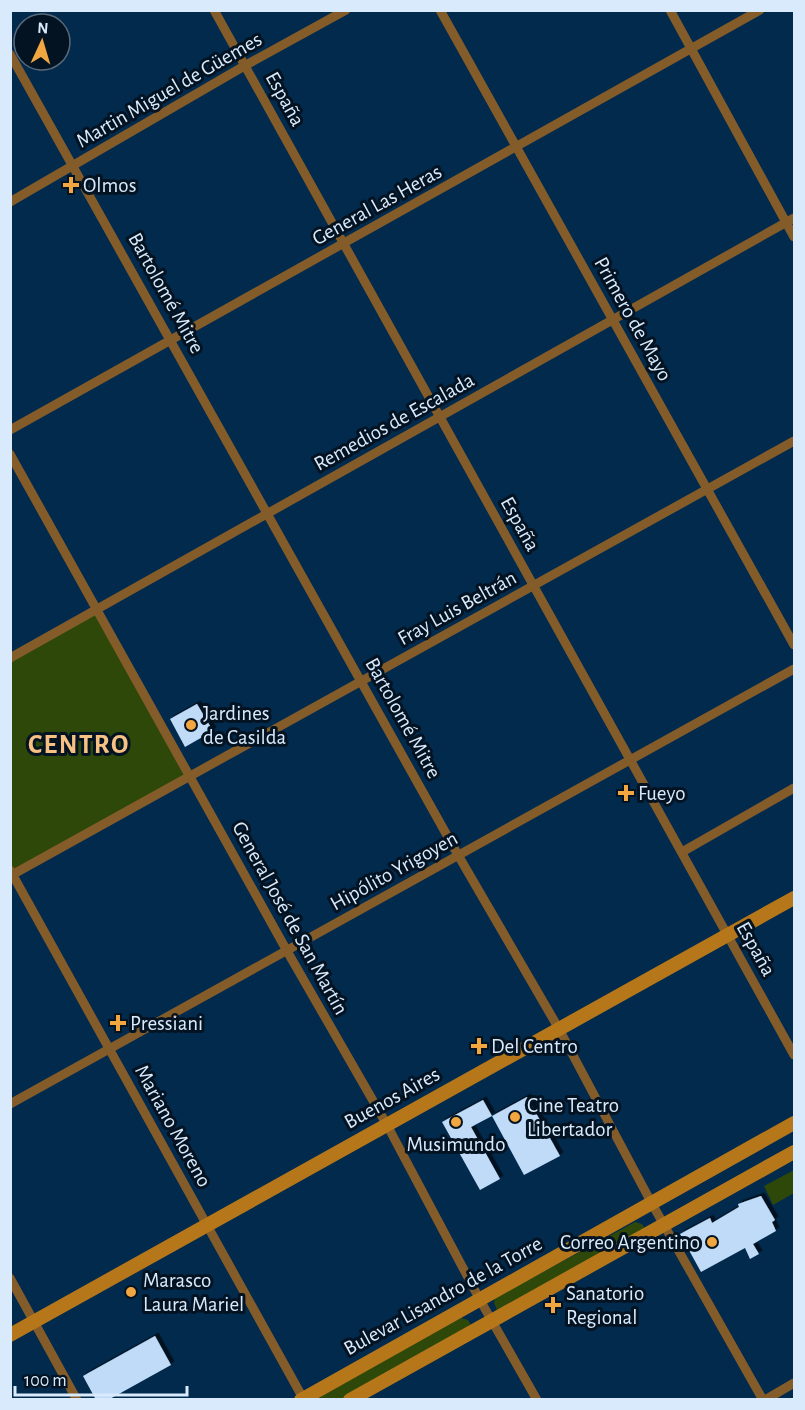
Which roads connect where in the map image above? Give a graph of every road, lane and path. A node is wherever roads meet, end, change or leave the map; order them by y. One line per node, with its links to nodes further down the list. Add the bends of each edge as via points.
1 (214, 10): 8 (street, España)
2 (346, 10): 8 (street, Martin Miguel de Güemes)
3 (440, 10): 9 (street, Primero de Mayo)
4 (670, 10): 6 (street)
5 (760, 10): 6 (street, General Las Heras)
6 (692, 49): 9 (street, General Las Heras); 12 (street)
7 (10, 54): 10 (street, Bartolomé Mitre)
8 (246, 65): 10 (street, Martin Miguel de Güemes); 14 (street, España)
9 (517, 147): 14 (street, General Las Heras); 15 (street, Primero de Mayo)
10 (74, 167): 11 (street, Martin Miguel de Güemes); 16 (street, Bartolomé Mitre)
11 (10, 202)
12 (790, 220): 13 (street); 15 (street, Remedios de Escalada)
13 (795, 237)
14 (344, 244): 16 (street, General Las Heras); 17 (street, España)
15 (612, 320): 17 (street, Remedios de Escalada); 21 (street, Primero de Mayo)
16 (172, 340): 18 (street, General Las Heras); 22 (street, Bartolomé Mitre)
17 (439, 417): 22 (street, Remedios de Escalada); 23 (street, España)
18 (10, 430)
19 (795, 441): 21 (street, Fray Luis Beltrán)
20 (10, 454): 24 (street, General José de San Martín)
21 (707, 489): 23 (street, Fray Luis Beltrán); 25 (street, Primero de Mayo)
22 (267, 514): 24 (street, Remedios de Escalada); 28 (street, Bartolomé Mitre)
23 (534, 585): 28 (street, Fray Luis Beltrán); 29 (street, España)
24 (96, 610): 26 (street, Remedios de Escalada); 30 (street, General José de San Martín)
25 (795, 645)
26 (10, 658)
27 (795, 669): 29 (street, Hipólito Yrigoyen)
28 (362, 681): 30 (street, Fray Luis Beltrán); 33 (street, Bartolomé Mitre)
29 (631, 760): 32 (street, España); 33 (street, Hipólito Yrigoyen)
30 (190, 776): 34 (street, Fray Luis Beltrán); 37 (street, General José de San Martín)
31 (795, 788): 32 (street)
32 (682, 852): 36 (street, España)
33 (458, 855): 37 (street, Hipólito Yrigoyen); 38 (street, Bartolomé Mitre)
34 (11, 874): 39 (street, Mariano Moreno)
35 (795, 898): 36 (main road, Buenos Aires)
36 (727, 934): 38 (main road, Buenos Aires); 40 (street, España)
37 (287, 951): 39 (street, Hipólito Yrigoyen); 43 (street, General José de San Martín)
38 (559, 1029): 43 (main road, Buenos Aires); 45 (street, Bartolomé Mitre)
39 (110, 1049): 41 (street, Hipólito Yrigoyen); 46 (street, Mariano Moreno)
40 (795, 1056)
41 (10, 1104)
42 (795, 1123): 45 (main road, Bulevar Lisandro de la Torre)
43 (387, 1125): 46 (main road, Buenos Aires); 49 (street, General José de San Martín)
44 (795, 1152): 47 (main road)
45 (651, 1202): 47 (street, Bartolomé Mitre); 49 (main road, Bulevar Lisandro de la Torre)
46 (208, 1225): 51 (main road, Buenos Aires); 54 (street, Mariano Moreno)
47 (664, 1225): 50 (main road); 58 (street, Bartolomé Mitre)
48 (10, 1278): 51 (street)
49 (480, 1300): 50 (street, General José de San Martín); 54 (main road, Bulevar Lisandro de la Torre)
50 (492, 1320): 56 (main road); 57 (street, General José de San Martín)
51 (36, 1321): 52 (main road, Buenos Aires); 55 (street)
52 (10, 1335)
53 (795, 1383): 58 (street)
54 (303, 1399)
55 (78, 1400)
56 (350, 1400)
57 (537, 1400)
58 (764, 1400)

